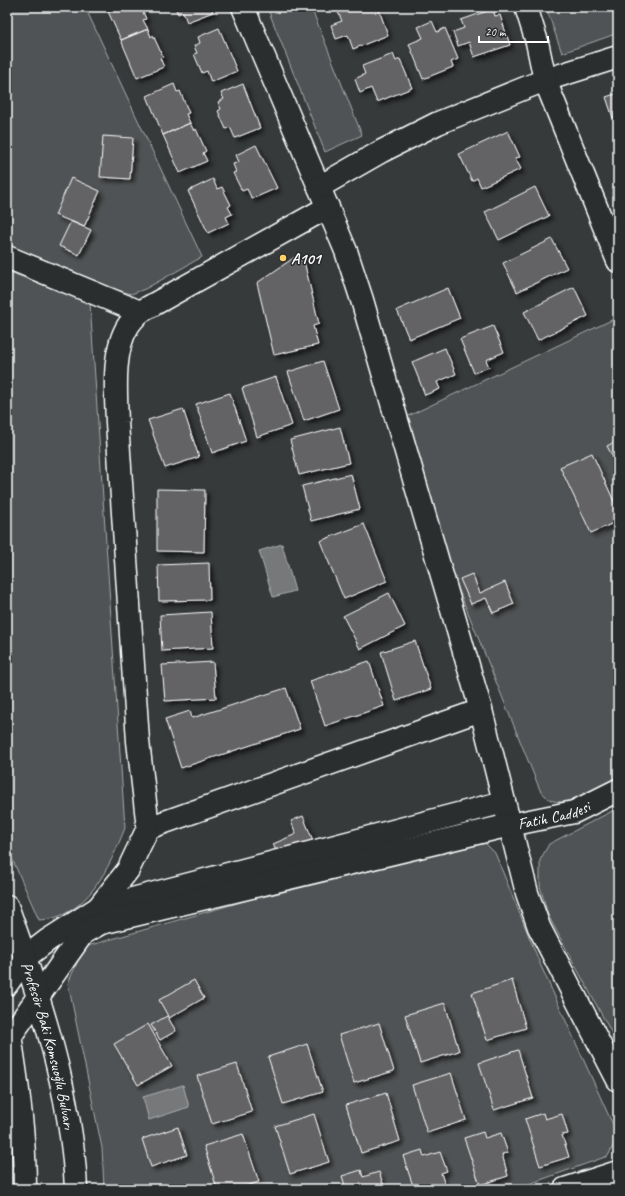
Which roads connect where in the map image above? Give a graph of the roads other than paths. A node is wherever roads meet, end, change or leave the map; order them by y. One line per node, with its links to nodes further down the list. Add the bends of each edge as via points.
1 (244, 7): 5 (street)
2 (526, 7): 4 (street)
3 (618, 57): 4 (street)
4 (545, 80): 5 (street, via 438,123); 8 (street)
5 (319, 187): 6 (street)
6 (328, 207): 9 (street); 10 (street, via 346,250 362,300)
7 (7, 257): 9 (street)
8 (618, 261)
9 (140, 312): 14 (street, via 127,327 121,342 116,385 138,741)
10 (481, 710): 12 (street); 14 (street)
11 (618, 790): 13 (street, Fatih Caddesi, via 574,812)
12 (504, 802): 13 (street); 16 (street)
13 (510, 825): 19 (street, Fatih Caddesi, via 101,923 83,933); 21 (street, via 527,893 539,927)
14 (148, 828): 16 (street, via 128,870)
15 (7, 906): 17 (street, Profesör Baki Komsuoğlu Bulvarı)
16 (98, 908): 17 (street)
17 (26, 957): 18 (street); 19 (street, Profesör Baki Komsuoğlu Bulvarı)
18 (7, 984)
19 (38, 999): 20 (street, Fatih Caddesi); 24 (street, Profesör Baki Komsuoğlu Bulvarı, via 63,1097 75,1165)
20 (8, 1035): 23 (street, via 22,1112)
21 (618, 1080)
22 (618, 1172): 25 (street)
23 (25, 1189)
24 (76, 1189)
25 (565, 1189)

